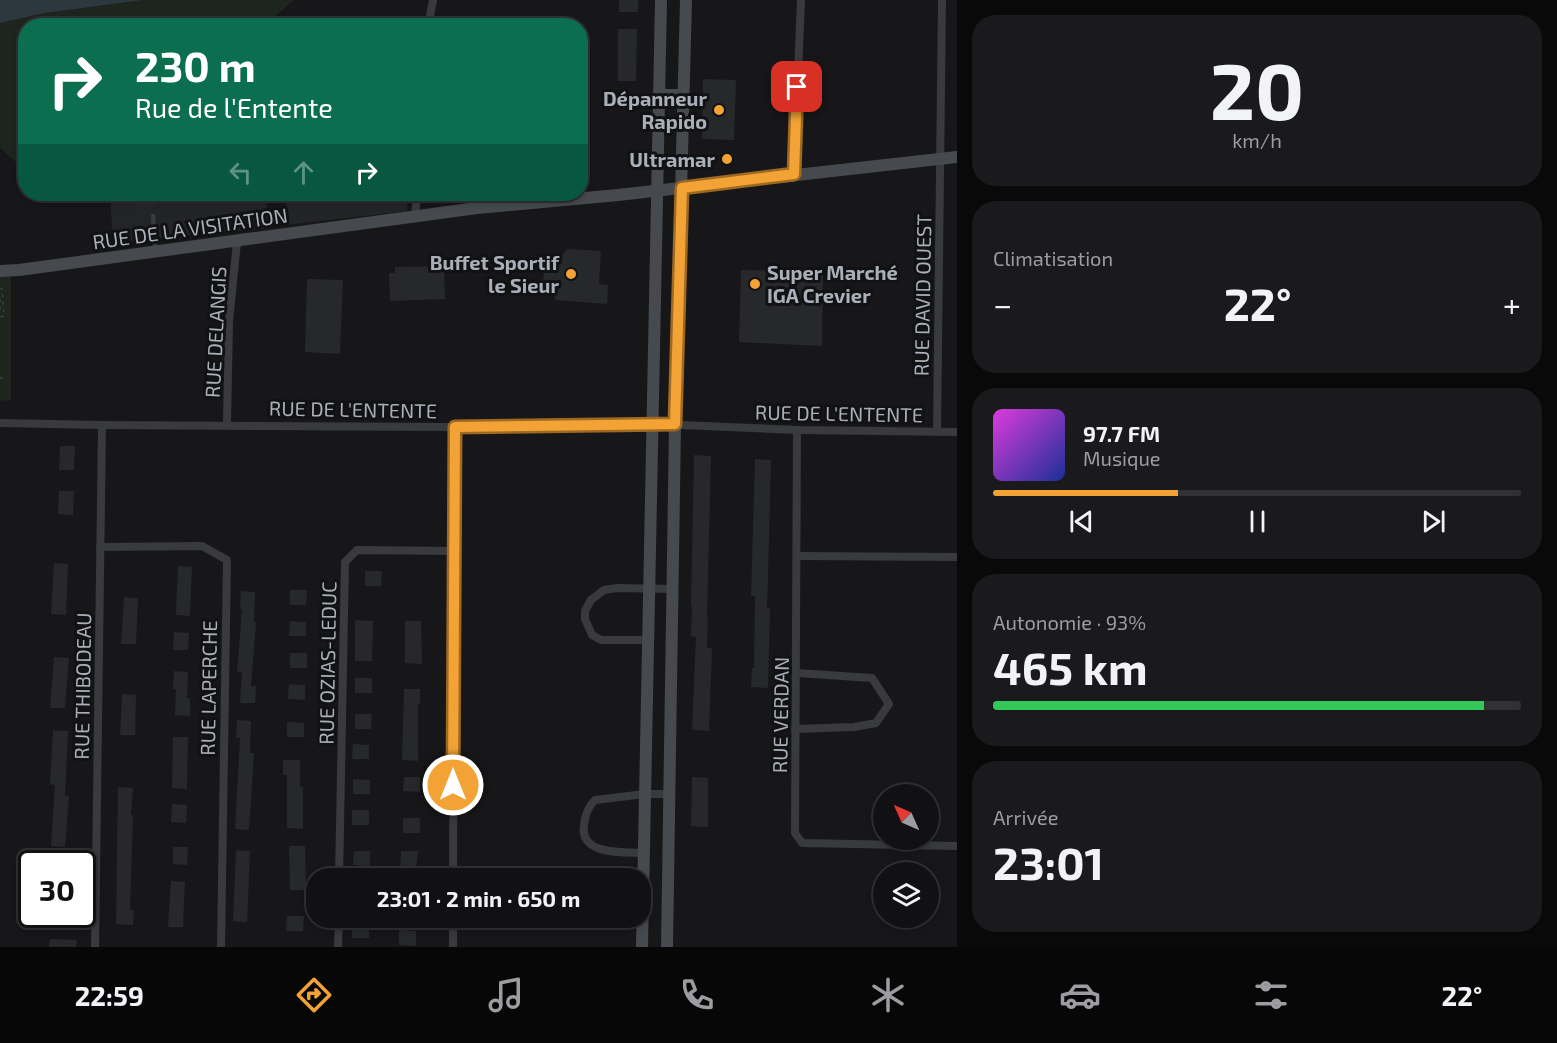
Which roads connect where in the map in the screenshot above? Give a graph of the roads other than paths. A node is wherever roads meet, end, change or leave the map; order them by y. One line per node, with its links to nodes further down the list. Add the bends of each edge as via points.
1 (433, 0): 6 (street)
2 (661, 0): 7 (street)
3 (686, 0): 8 (street)
4 (801, 0): 11 (street)
5 (942, 0): 10 (street, RUE DAVID OUEST)
6 (430, 18)
7 (658, 95): 8 (street); 13 (street)
8 (682, 95): 12 (street)
9 (957, 157): 10 (street, RUE DE LA VISITATION)
10 (940, 159): 11 (street, RUE DE LA VISITATION); 29 (street, RUE DAVID OUEST)
11 (794, 174): 12 (street, RUE DE LA VISITATION)
12 (682, 188): 13 (street, RUE DE LA VISITATION); 25 (street)
13 (656, 190): 14 (street, RUE DE LA VISITATION); 24 (street)
14 (588, 197)
15 (416, 201): 18 (street)
16 (547, 201): 18 (street, RUE DE LA VISITATION)
17 (153, 216): 20 (lane)
18 (415, 217): 19 (street, RUE DE LA VISITATION)
19 (237, 242): 20 (street, RUE DE LA VISITATION); 23 (street, RUE DELANGIS, via 229,321)
20 (155, 252): 21 (street, RUE DE LA VISITATION)
21 (0, 271)
22 (0, 423): 26 (street, RUE DE L'ENTENTE)
23 (227, 424): 26 (street, RUE DE L'ENTENTE); 27 (street, RUE DE L'ENTENTE)
24 (652, 424): 25 (street, RUE DE L'ENTENTE); 27 (street, RUE DE L'ENTENTE); 36 (street)
25 (675, 424): 28 (street, RUE DE L'ENTENTE); 35 (street)
26 (102, 425): 31 (street, RUE THIBODEAU)
27 (455, 427): 32 (street)
28 (797, 430): 29 (street, RUE DE L'ENTENTE); 33 (street, RUE VERDAN)
29 (937, 432): 30 (street, RUE DE L'ENTENTE)
30 (957, 432)
31 (100, 547): 48 (street, RUE THIBODEAU); 49 (street, RUE LAPERCHE, via 202,546 227,560)
32 (455, 551): 44 (street, RUE OZIAS-LEDUC, via 357,550 345,562); 45 (street)
33 (797, 556): 34 (street); 38 (street, RUE VERDAN)
34 (957, 557)
35 (672, 589): 36 (street); 41 (street)
36 (649, 590): 37 (street); 37 (street, via 604,590 585,611 592,635 601,640)
37 (648, 640): 40 (street)
38 (797, 673): 39 (street, RUE VERDAN); 39 (street, via 872,678 889,704 876,723)
39 (795, 729): 42 (street, RUE VERDAN, via 795,833 802,843)
40 (645, 794): 41 (street); 43 (street); 43 (street, via 596,800 590,805 583,828 593,847)
41 (669, 794): 53 (street)
42 (957, 846)
43 (644, 853): 52 (street)
44 (339, 868)
45 (453, 868)
46 (339, 928): 50 (street)
47 (453, 928): 51 (street)
48 (95, 947)
49 (221, 947)
50 (338, 947)
51 (453, 947)
52 (642, 947)
53 (667, 947)

